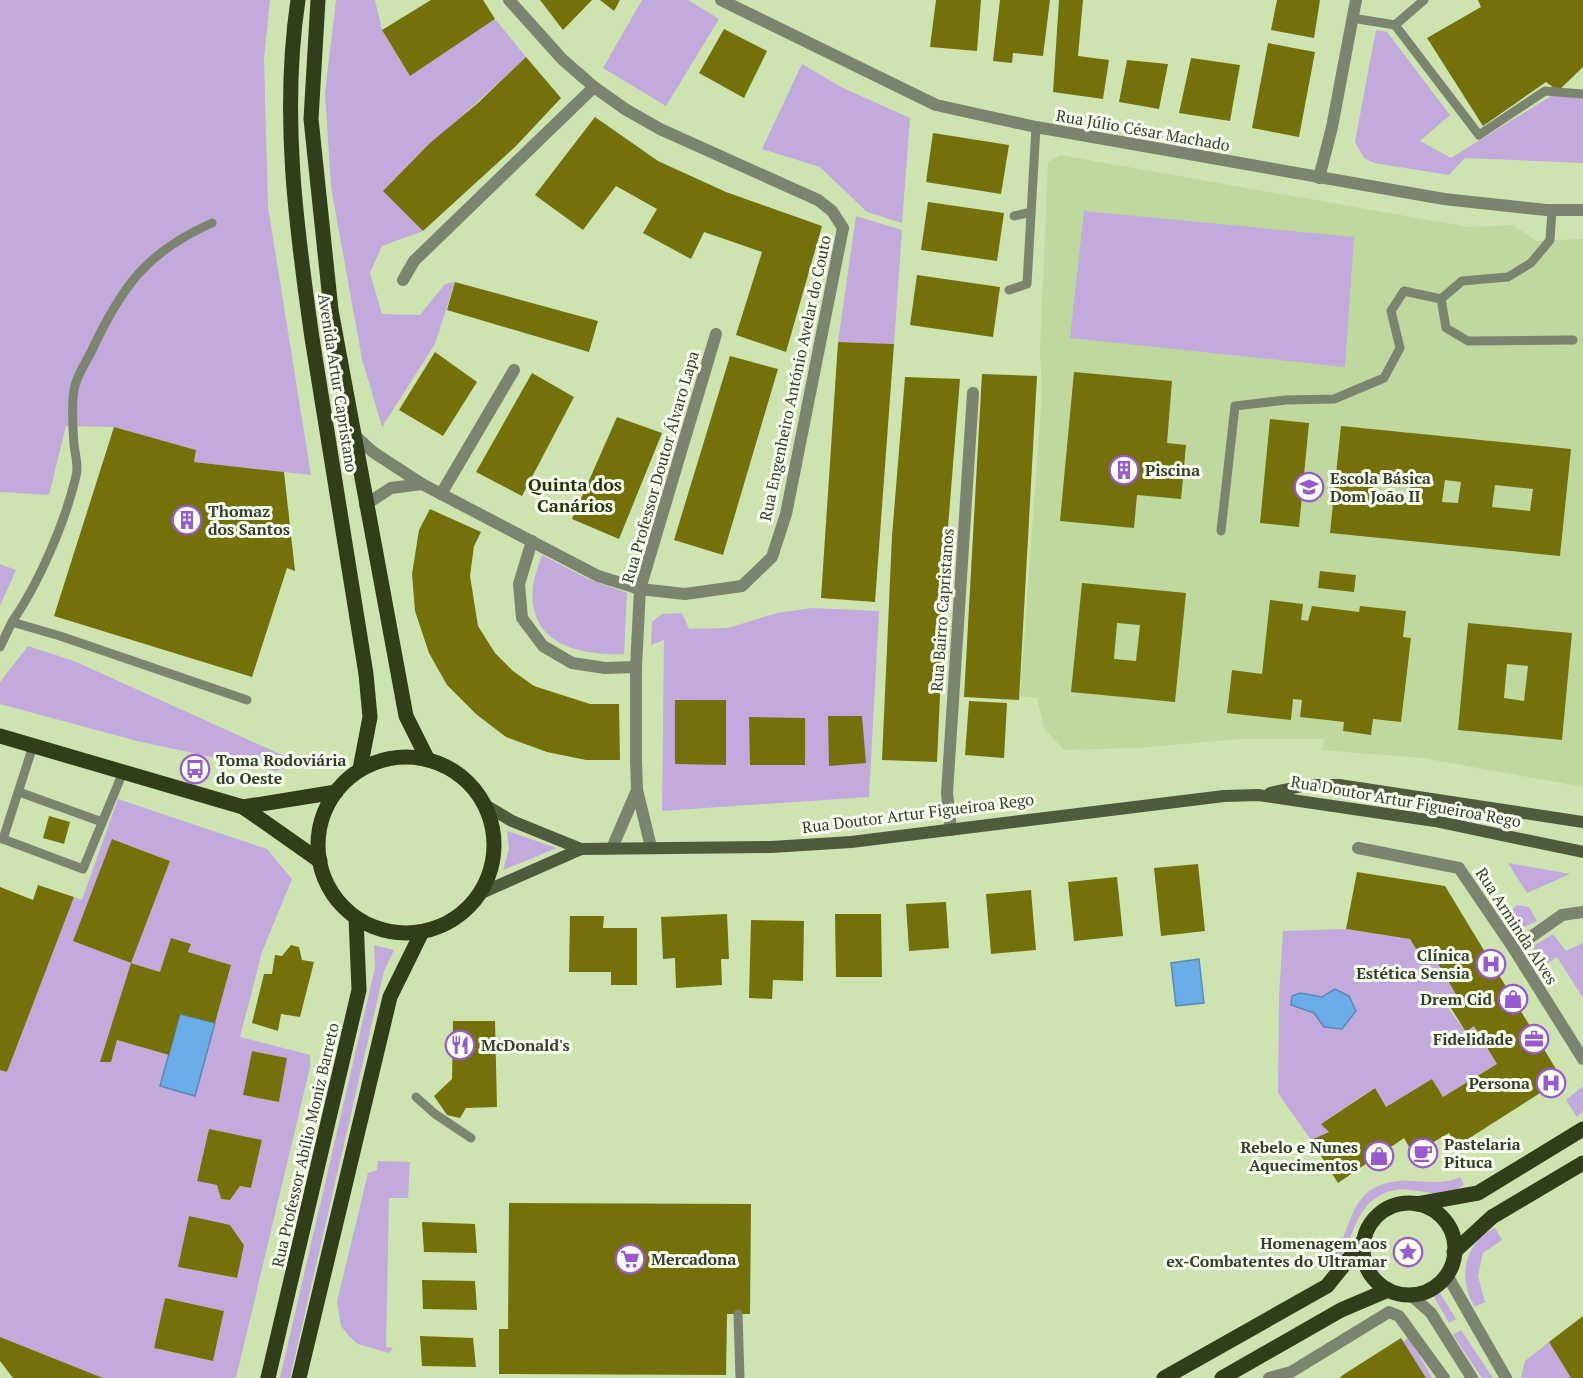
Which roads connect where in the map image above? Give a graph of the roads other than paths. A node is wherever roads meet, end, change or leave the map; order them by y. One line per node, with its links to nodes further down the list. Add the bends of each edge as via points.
1 (298, 0): 39 (main road, Avenida Artur Capristano, via 290,90 291,165 298,242 366,674 370,717)
2 (318, 0): 25 (main road, Avenida Artur Capristano, via 311,118 316,188 330,310)
3 (509, 0): 9 (street, Rua Engenheiro António Avelar do Couto, via 562,59)
4 (721, 0): 11 (street, Rua Júlio César Machado, via 936,105)
5 (1356, 0): 7 (street)
6 (1424, 0): 8 (lane)
7 (1352, 18): 8 (lane); 12 (street)
8 (1395, 25): 10 (lane, via 1479,135 1545,92)
9 (594, 87): 18 (street, via 414,261); 31 (street, Rua Engenheiro António Avelar do Couto, via 660,129 818,200 832,211 843,228 786,514 772,557 742,586 685,594)
10 (1583, 94)
11 (1036, 127): 12 (street, Rua Júlio César Machado); 15 (lane)
12 (1319, 178): 13 (street, Rua Júlio César Machado, via 1444,199)
13 (1552, 210): 14 (street, Rua Júlio César Machado); 20 (lane, via 1550,240 1531,263 1508,276 1462,281)
14 (1583, 210)
15 (1031, 212): 16 (lane); 19 (lane, via 1027,284)
16 (1014, 216)
17 (212, 223): 32 (lane, via 181,236 148,261 116,302 74,388 77,474 30,595)
18 (404, 280)
19 (1009, 290)
20 (1441, 299): 22 (lane, via 1446,328 1468,341); 29 (lane, via 1404,291 1391,311 1400,348 1384,378 1334,399 1235,406)
21 (716, 334): 31 (street, Rua Professor Doutor Álvaro Lapa)
22 (1574, 340)
23 (514, 370): 27 (street)
24 (973, 393): 49 (street, Rua Bairro Capristanos, via 947,793)
25 (353, 434): 26 (street, Rua Engenheiro António Avelar do Couto); 28 (main road, Avenida Artur Capristano)
26 (422, 484): 27 (street, Rua Engenheiro António Avelar do Couto); 28 (street, via 391,488)
27 (441, 494): 30 (street, Rua Engenheiro António Avelar do Couto)
28 (365, 505): 38 (main road, Avenida Artur Capristano, via 406,716)
29 (1221, 531)
30 (532, 541): 31 (street, Rua Engenheiro António Avelar do Couto, via 598,576); 34 (street, via 519,584 522,618 543,646 572,663)
31 (640, 589): 34 (street, Rua Professor Doutor Álvaro Lapa)
32 (12, 622): 33 (lane); 35 (lane)
33 (0, 646)
34 (636, 667): 41 (street, Rua Professor Doutor Álvaro Lapa)
35 (247, 699)
36 (0, 736): 37 (main road)
37 (33, 746): 40 (main road); 42 (lane)
38 (428, 759): 39 (main road, via 397,757); 45 (main road, via 462,776)
39 (360, 770): 43 (main road)
40 (123, 772): 46 (main road); 47 (lane)
41 (637, 790): 51 (street); 52 (street)
42 (19, 792): 47 (lane); 50 (lane)
43 (336, 792): 46 (main road); 56 (main road, via 320,826)
44 (1258, 795): 48 (main road, Rua Doutor Artur Figueiroa Rego, via 1307,785 1338,785); 49 (main road, Rua Doutor Artur Figueiroa Rego, via 1179,799); 55 (main road, Rua Doutor Artur Figueiroa Rego, via 1435,821)
45 (485, 805): 54 (main road, Rua Doutor Artur Figueiroa Rego, via 512,821); 57 (main road, via 491,819 494,850 490,873)
46 (243, 807): 56 (main road)
47 (102, 822): 50 (lane, via 83,868)
48 (1583, 822)
49 (951, 830): 51 (main road, Rua Doutor Artur Figueiroa Rego, via 807,845)
50 (1, 838)
51 (651, 847): 52 (main road, Rua Doutor Artur Figueiroa Rego)
52 (612, 848): 54 (main road, Rua Doutor Artur Figueiroa Rego)
53 (1358, 848): 61 (street, Rua Arminda Alves, via 1459,868)
54 (581, 849): 57 (main road, Rua Doutor Artur Figueiroa Rego)
55 (1583, 852)
56 (320, 861): 59 (main road, via 332,893)
57 (479, 894): 60 (main road, via 454,920)
58 (1583, 912): 61 (street, via 1562,915)
59 (356, 918): 60 (main road, via 387,932); 75 (main road, Rua Professor Abílio Moniz Barreto, via 359,990)
60 (422, 932): 76 (main road, via 390,997)
61 (1514, 949): 62 (street, Rua Arminda Alves)
62 (1579, 1042): 63 (street, Rua Arminda Alves)
63 (1583, 1059)
64 (416, 1097): 66 (lane)
65 (1583, 1129): 68 (main road, via 1478,1193)
66 (471, 1138)
67 (1583, 1163): 70 (main road, via 1492,1217)
68 (1417, 1204): 69 (main road, via 1405,1203 1383,1211 1374,1219); 70 (main road, via 1437,1213 1447,1224)
69 (1364, 1240): 72 (main road, via 1364,1257 1370,1273); 78 (main road, via 1327,1286)
70 (1454, 1252): 71 (main road)
71 (1447, 1275): 73 (main road, via 1431,1289); 83 (street)
72 (1388, 1290): 73 (main road); 79 (main road, via 1341,1310)
73 (1412, 1295): 82 (street, via 1431,1313)
74 (738, 1314): 77 (lane)
75 (268, 1378)
76 (299, 1378)
77 (740, 1378)
78 (1164, 1378)
79 (1222, 1378)
80 (1269, 1378): 81 (street, via 1291,1372 1389,1312 1399,1316)
81 (1444, 1378)
82 (1472, 1378)
83 (1506, 1378)

